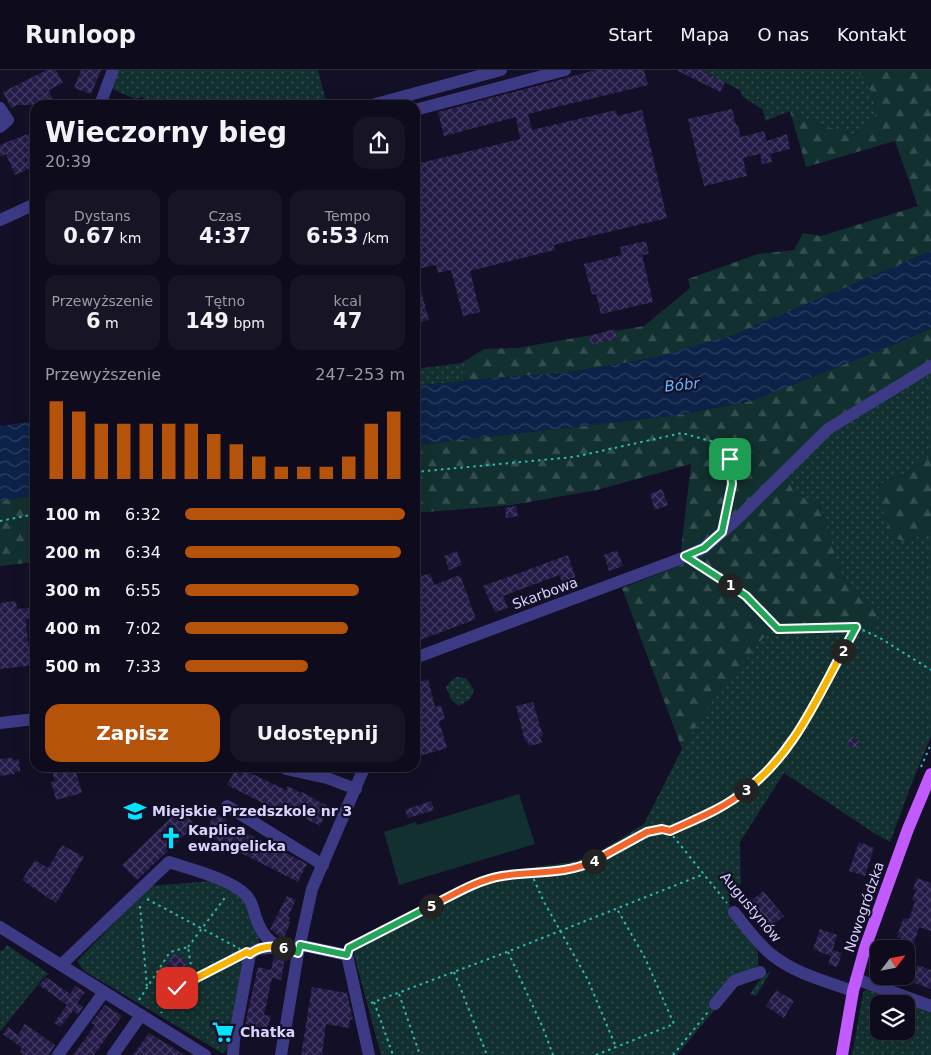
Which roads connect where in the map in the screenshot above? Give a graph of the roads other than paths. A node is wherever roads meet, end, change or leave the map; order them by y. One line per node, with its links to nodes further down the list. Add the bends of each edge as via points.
1 (113, 70): 4 (street)
2 (500, 70): 5 (street)
3 (565, 70): 7 (street)
4 (102, 100)
5 (390, 100)
6 (0, 108): 8 (street, via 8,120)
7 (420, 109)
8 (0, 127)
9 (30, 206): 10 (street)
10 (0, 220)
11 (931, 366): 12 (street, Skarbowa, via 828,428 704,548)
12 (420, 656)
13 (30, 720): 14 (street)
14 (0, 723)
15 (296, 772): 18 (street, via 327,778)
16 (362, 772): 18 (street)
17 (931, 774): 27 (main road, Nowogródzka, via 881,903)
18 (356, 789): 20 (street)
19 (227, 806): 20 (street)
20 (323, 865): 24 (street, via 312,890)
21 (734, 912): 27 (street, Augustynów, via 761,945 778,959 813,977)
22 (0, 927): 25 (street)
23 (278, 947): 24 (street); 25 (street, via 262,933 250,900 242,891 169,862); 35 (street, via 248,953)
24 (299, 949): 36 (street); 37 (street, via 347,955)
25 (61, 965): 28 (street)
26 (760, 972): 29 (street, via 734,981)
27 (855, 985): 30 (street, Augustynów); 38 (main road, Nowogródzka)
28 (104, 992): 31 (street); 32 (street)
29 (715, 1004)
30 (931, 1006)
31 (141, 1015): 33 (street); 34 (street)
32 (58, 1055)
33 (113, 1055)
34 (205, 1055)
35 (233, 1055)
36 (281, 1055)
37 (369, 1055)
38 (842, 1055)

